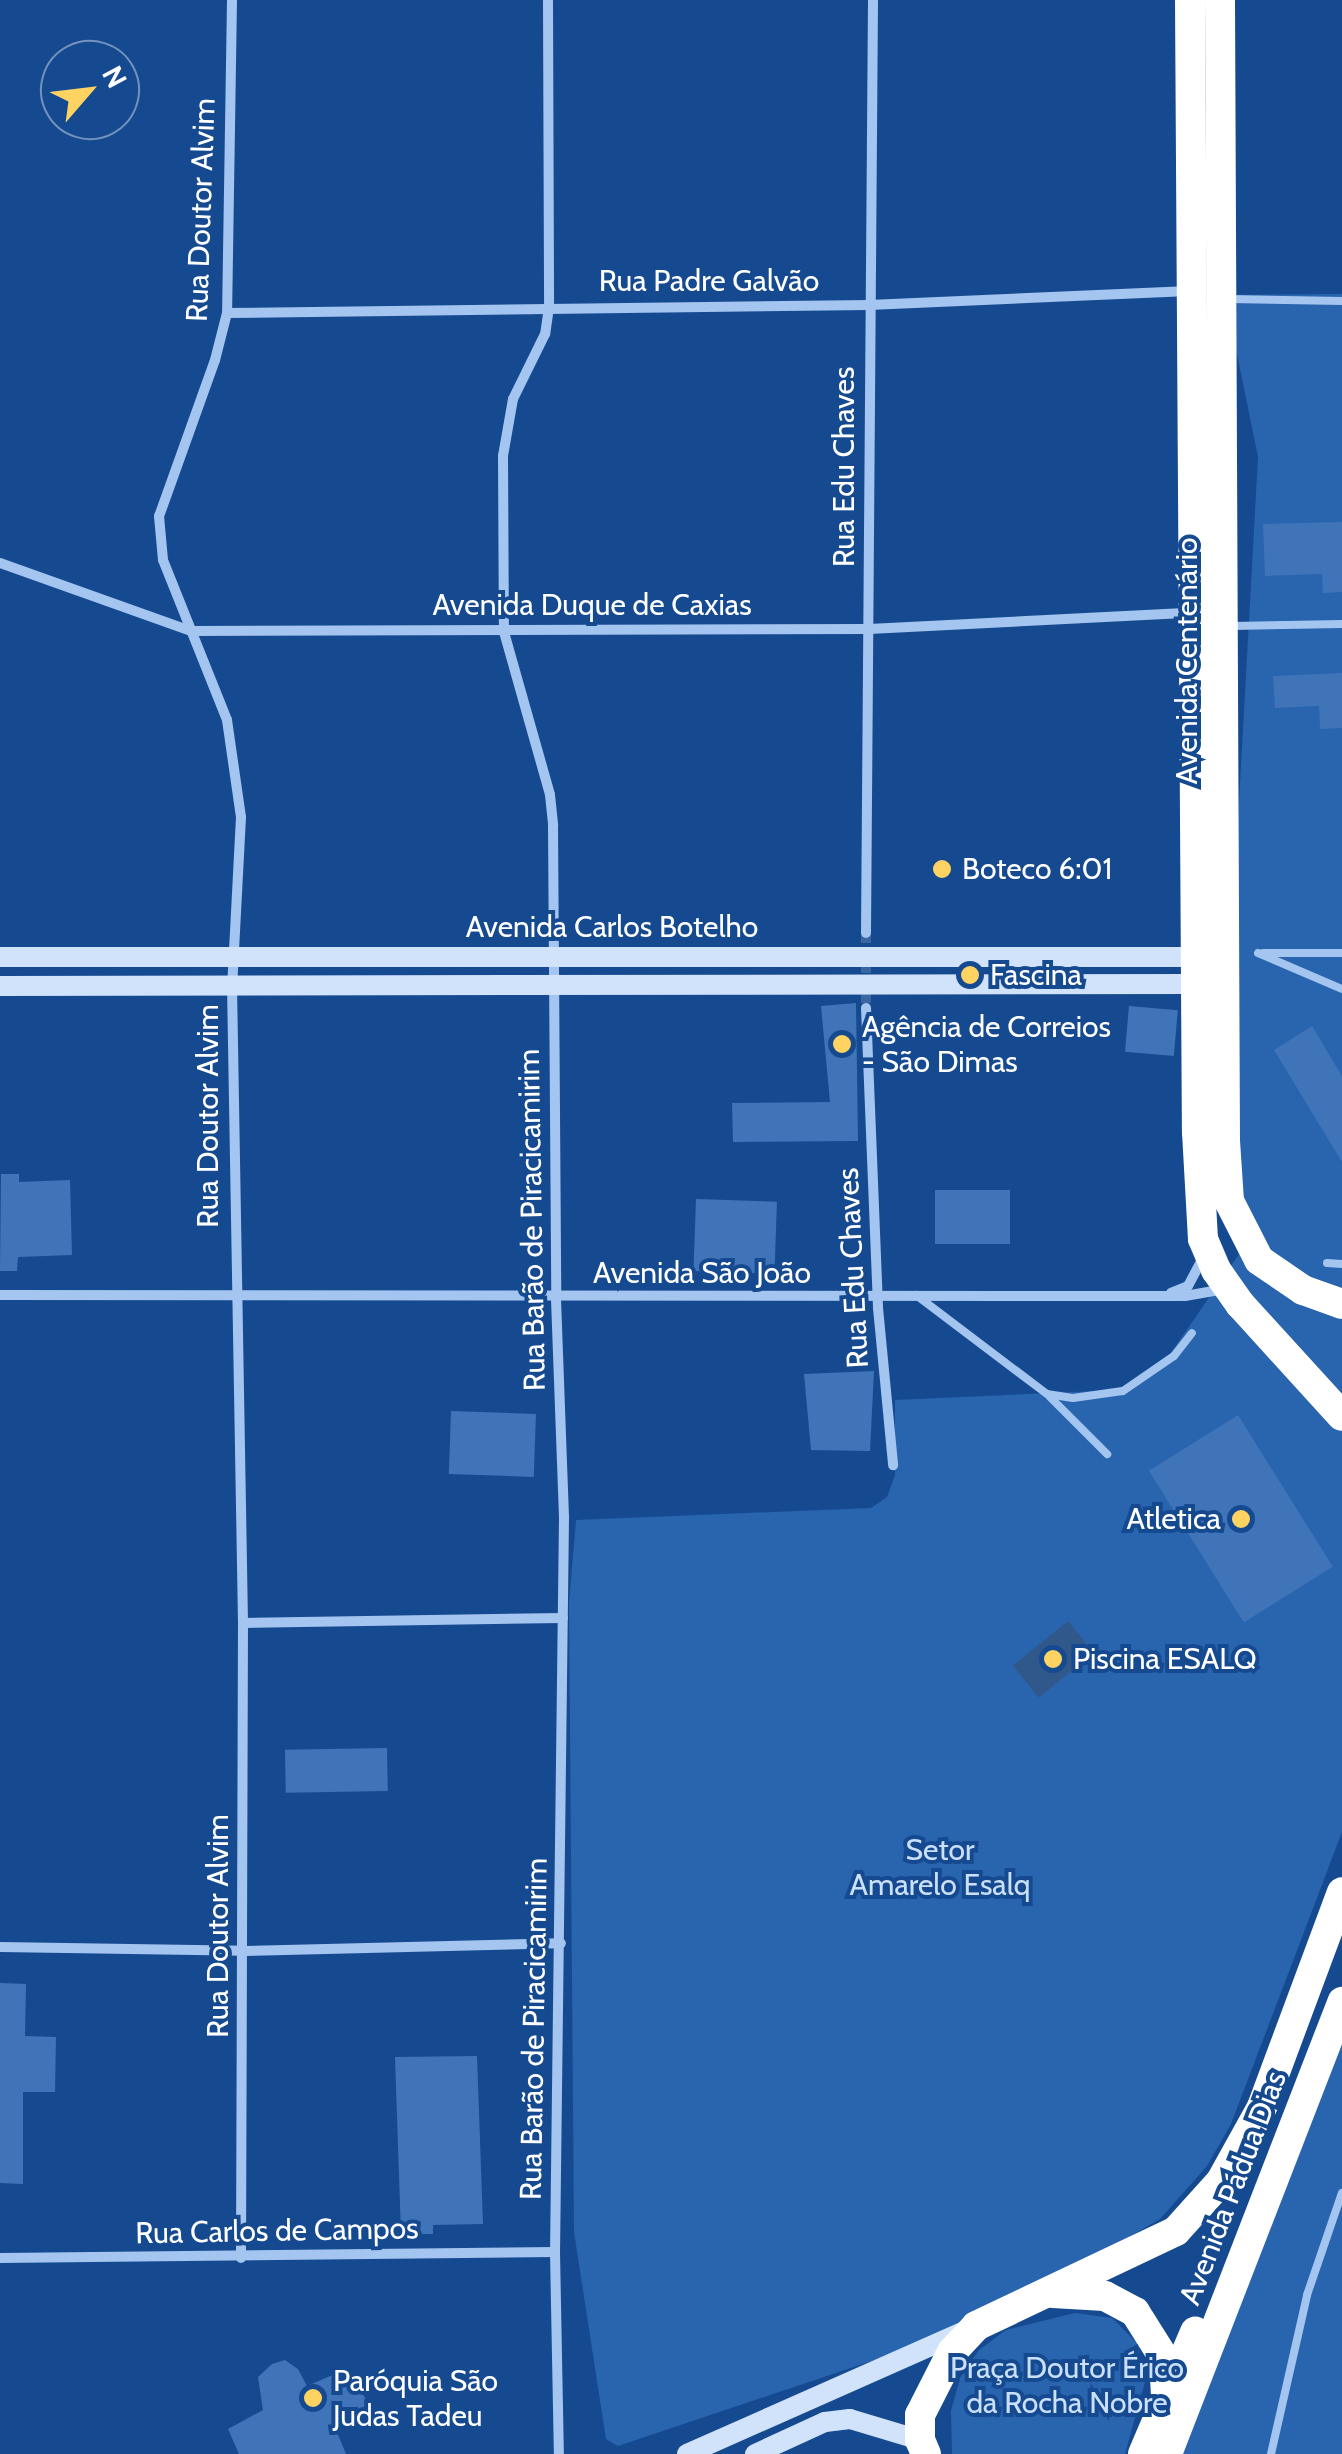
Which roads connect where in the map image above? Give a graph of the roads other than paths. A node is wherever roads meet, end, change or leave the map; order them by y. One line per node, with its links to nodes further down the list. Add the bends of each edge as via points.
1 (232, 0): 10 (street, Rua Doutor Alvim)
2 (548, 0): 9 (street, Rua Barão de Piracicamirim)
3 (872, 0): 8 (street, Rua Edu Chaves)
4 (1190, 0): 6 (highway, Avenida Centenário)
5 (1220, 0): 6 (highway, Avenida Centenário)
6 (1205, 295): 7 (lane, Rua Padre Galvão); 8 (street, Rua Padre Galvão); 12 (highway, Avenida Centenário)
7 (1342, 301)
8 (869, 305): 9 (street, Rua Padre Galvão); 14 (street, Rua Edu Chaves)
9 (549, 308): 10 (street, Rua Padre Galvão); 16 (street, Rua Barão de Piracicamirim, via 545,334 513,399 503,456)
10 (227, 313): 15 (street, Rua Doutor Alvim, via 159,516 163,560)
11 (0, 563): 15 (street, Avenida Duque de Caxias)
12 (1209, 619): 13 (lane, Avenida Duque de Caxias); 14 (street, Avenida Duque de Caxias); 22 (highway, Avenida Centenário)
13 (1342, 624)
14 (869, 629): 16 (street, Avenida Duque de Caxias); 17 (street, Rua Edu Chaves)
15 (190, 631): 16 (street, Avenida Duque de Caxias); 20 (street, Rua Doutor Alvim, via 227,720 242,817)
16 (504, 632): 21 (street, Rua Barão de Piracicamirim, via 550,794)
17 (866, 933)
18 (1342, 953): 26 (lane, via 1258,953)
19 (0, 957): 20 (main road, Avenida Carlos Botelho)
20 (234, 957): 21 (main road, Avenida Carlos Botelho); 24 (street, Rua Doutor Alvim)
21 (552, 957): 22 (main road, Avenida Carlos Botelho); 25 (street, Rua Barão de Piracicamirim)
22 (1206, 966): 25 (main road, Avenida Carlos Botelho); 28 (highway, via 1199,1204); 38 (highway, Avenida Centenário, via 1229,1201 1260,1260 1303,1290)
23 (0, 986): 24 (main road, Avenida Carlos Botelho)
24 (232, 986): 25 (main road, Avenida Carlos Botelho); 35 (street, Rua Doutor Alvim)
25 (554, 986): 37 (street, Rua Barão de Piracicamirim)
26 (1342, 989)
27 (866, 1008): 36 (street, Rua Edu Chaves)
28 (1206, 1251): 31 (highway); 33 (street, via 1188,1286)
29 (1327, 1263): 30 (lane)
30 (1342, 1264)
31 (1228, 1288): 33 (street, Avenida São João); 41 (highway)
32 (916, 1295): 33 (street, Avenida São João); 36 (street, Avenida São João); 40 (lane)
33 (1165, 1295)
34 (0, 1296): 35 (street, Avenida São João)
35 (234, 1297): 37 (street, Avenida São João); 45 (street, Rua Doutor Alvim)
36 (878, 1297): 37 (street, Avenida São João); 43 (street, Rua Edu Chaves)
37 (556, 1298): 44 (street, Rua Barão de Piracicamirim)
38 (1342, 1304)
39 (1192, 1333): 40 (lane, via 1174,1356 1123,1391 1100,1397)
40 (1047, 1394): 42 (lane)
41 (1342, 1416)
42 (1107, 1454)
43 (893, 1465)
44 (563, 1618): 45 (street); 47 (street, Rua Barão de Piracicamirim)
45 (243, 1623): 49 (street, Rua Doutor Alvim)
46 (1342, 1892): 56 (highway, Avenida Pádua Dias, via 1262,2107 1221,2181 1176,2231)
47 (561, 1943): 49 (street); 53 (street, Rua Barão de Piracicamirim)
48 (0, 1947): 49 (street)
49 (244, 1951): 55 (street, Rua Doutor Alvim)
50 (1342, 2002): 51 (highway, Avenida Pádua Dias)
51 (1323, 2052): 58 (highway); 64 (highway, Avenida Pádua Dias)
52 (1342, 2193): 65 (lane, via 1308,2295)
53 (555, 2252): 55 (street, Rua Carlos de Campos); 60 (street, Rua Barão de Piracicamirim)
54 (0, 2258): 55 (street, Rua Carlos de Campos)
55 (241, 2258)
56 (1049, 2293): 57 (highway, Avenida Pádua Dias); 58 (highway, via 1086,2292 1135,2312 1164,2358)
57 (976, 2326): 59 (highway, Avenida Pádua Dias, via 941,2372 920,2415); 61 (main road)
58 (1166, 2398): 63 (highway)
59 (923, 2447): 62 (main road, via 850,2419 825,2422)
60 (559, 2454)
61 (688, 2454)
62 (755, 2454)
63 (1143, 2454)
64 (1168, 2454)
65 (1271, 2454)

